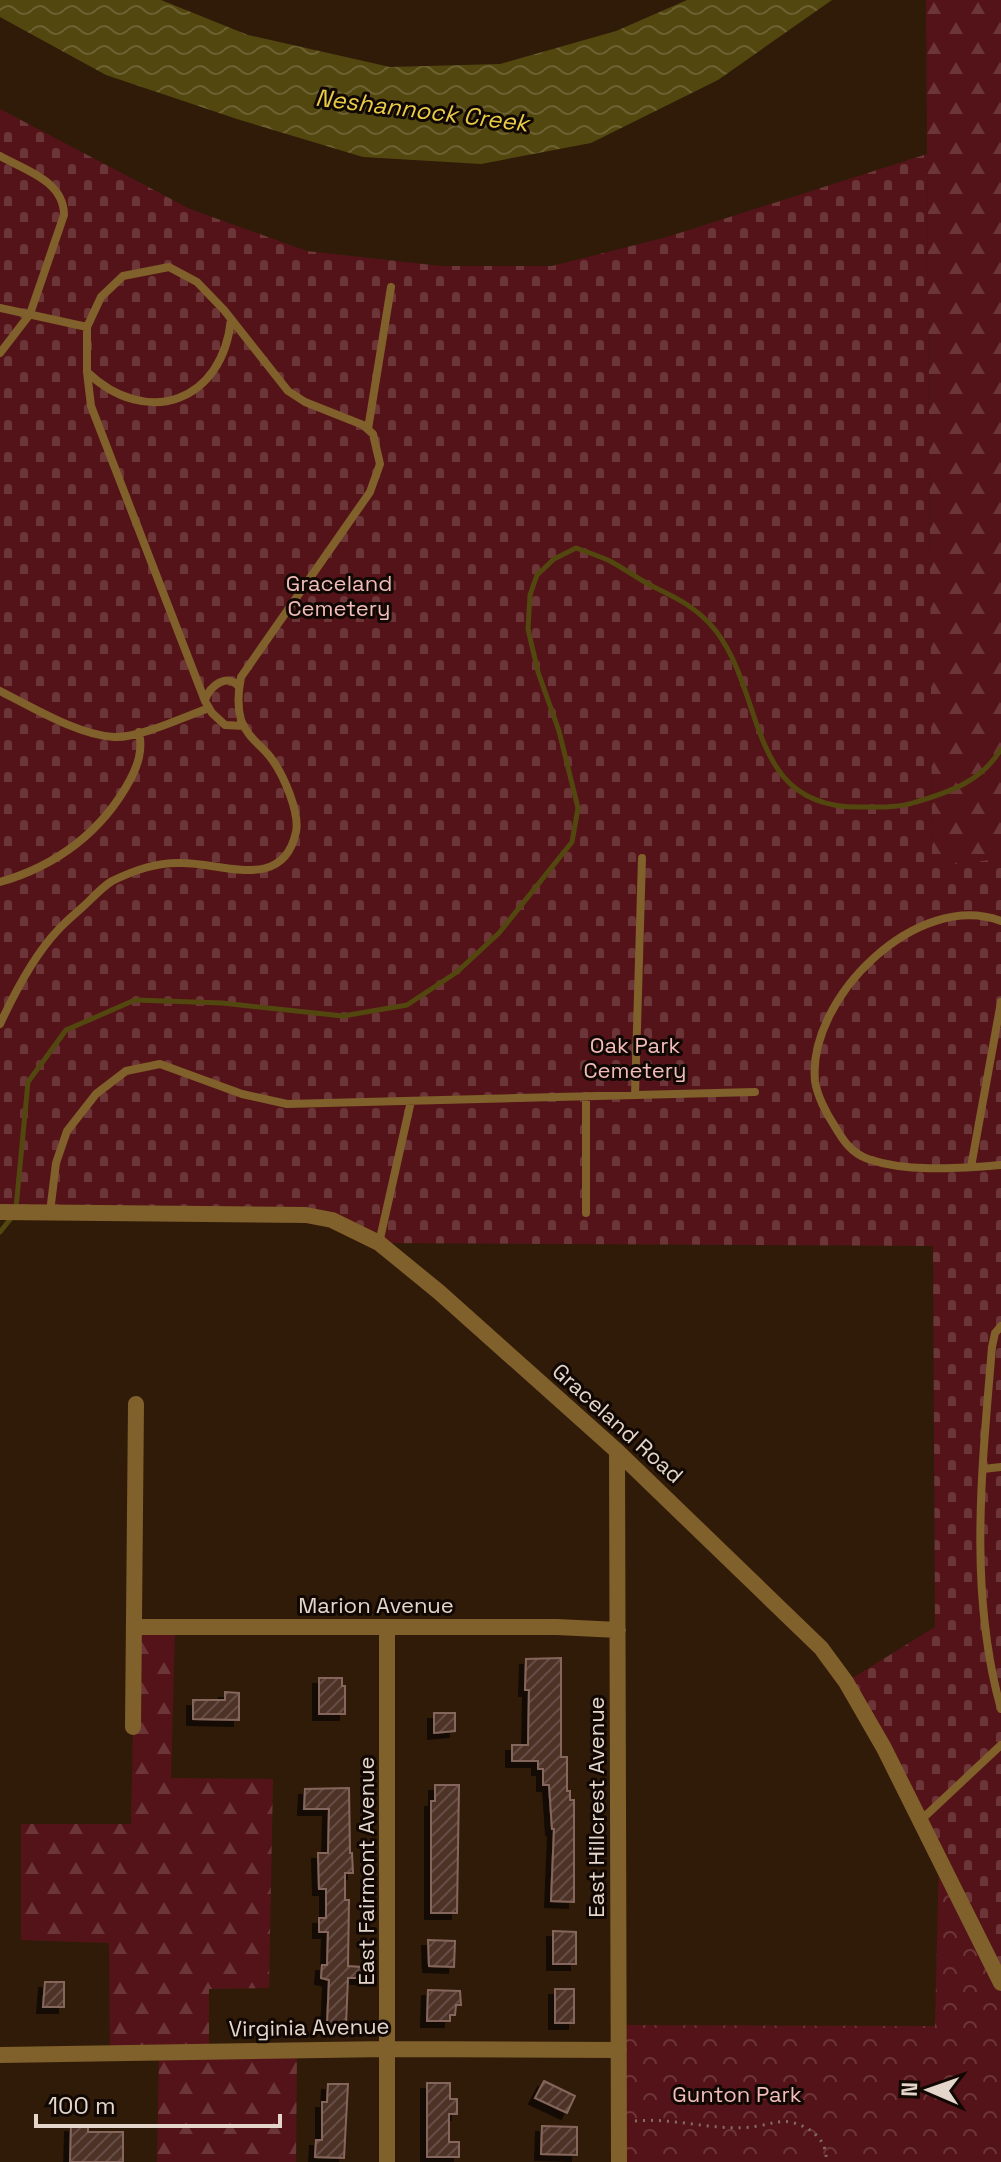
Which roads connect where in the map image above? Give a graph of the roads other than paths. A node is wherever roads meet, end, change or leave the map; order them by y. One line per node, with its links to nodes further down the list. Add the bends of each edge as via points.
1 (0, 156): 4 (lane, via 51,184 64,205)
2 (391, 287): 9 (lane)
3 (0, 308): 4 (lane)
4 (30, 314): 6 (lane); 7 (lane)
5 (231, 319): 6 (lane, via 197,282 169,267 123,276 101,297); 8 (lane, via 219,364 206,382 183,398 156,403 129,397 105,389); 9 (lane, via 288,391)
6 (87, 327): 8 (lane)
7 (0, 353)
8 (87, 372): 12 (lane, via 104,444)
9 (368, 429): 10 (lane, via 380,464 370,492 256,653)
10 (239, 687): 12 (lane, via 229,680 212,686); 13 (lane)
11 (0, 690): 14 (lane, via 93,733 116,738)
12 (207, 704): 13 (lane, via 225,725); 14 (lane)
13 (244, 726): 19 (lane, via 272,759 292,800 297,828 290,852 272,867 251,871 184,863 149,865 109,883 56,932)
14 (139, 732): 16 (lane, via 142,743 134,773 118,803 96,827 39,868)
15 (642, 858): 21 (lane)
16 (0, 882)
17 (1001, 921): 25 (lane, via 963,915 919,926 878,953 841,995 817,1049 815,1082 826,1114 845,1144 866,1158 899,1165)
18 (1001, 1002): 25 (lane)
19 (0, 1024)
20 (755, 1092): 21 (lane)
21 (635, 1095): 22 (lane)
22 (586, 1096): 23 (lane); 28 (lane)
23 (411, 1101): 27 (lane, via 287,1104 160,1064 126,1071 96,1094 67,1131 56,1163); 29 (lane)
24 (1001, 1165): 25 (lane)
25 (971, 1167)
26 (0, 1212): 27 (street, Graceland Road)
27 (50, 1213): 29 (street, Graceland Road, via 306,1215 332,1220)
28 (586, 1213)
29 (379, 1243): 32 (street, Graceland Road)
30 (1001, 1326): 34 (lane, via 992,1347)
31 (136, 1404): 35 (street)
32 (617, 1451): 37 (street, East Hillcrest Avenue); 41 (street, Graceland Road, via 821,1648 861,1708)
33 (1001, 1467): 34 (lane)
34 (983, 1469): 38 (lane, via 984,1632)
35 (135, 1627): 36 (street, Marion Avenue); 39 (street)
36 (387, 1627): 37 (street, Marion Avenue); 43 (street, East Fairmont Avenue)
37 (618, 1630): 44 (street, East Hillcrest Avenue)
38 (1001, 1709)
39 (133, 1727)
40 (1001, 1745): 41 (lane)
41 (921, 1820): 42 (street, Graceland Road)
42 (1001, 1983)
43 (388, 2049): 44 (street, Virginia Avenue); 45 (street, Virginia Avenue); 46 (street, East Fairmont Avenue)
44 (619, 2050): 47 (street, East Hillcrest Avenue)
45 (0, 2055)
46 (387, 2162)
47 (619, 2162)

